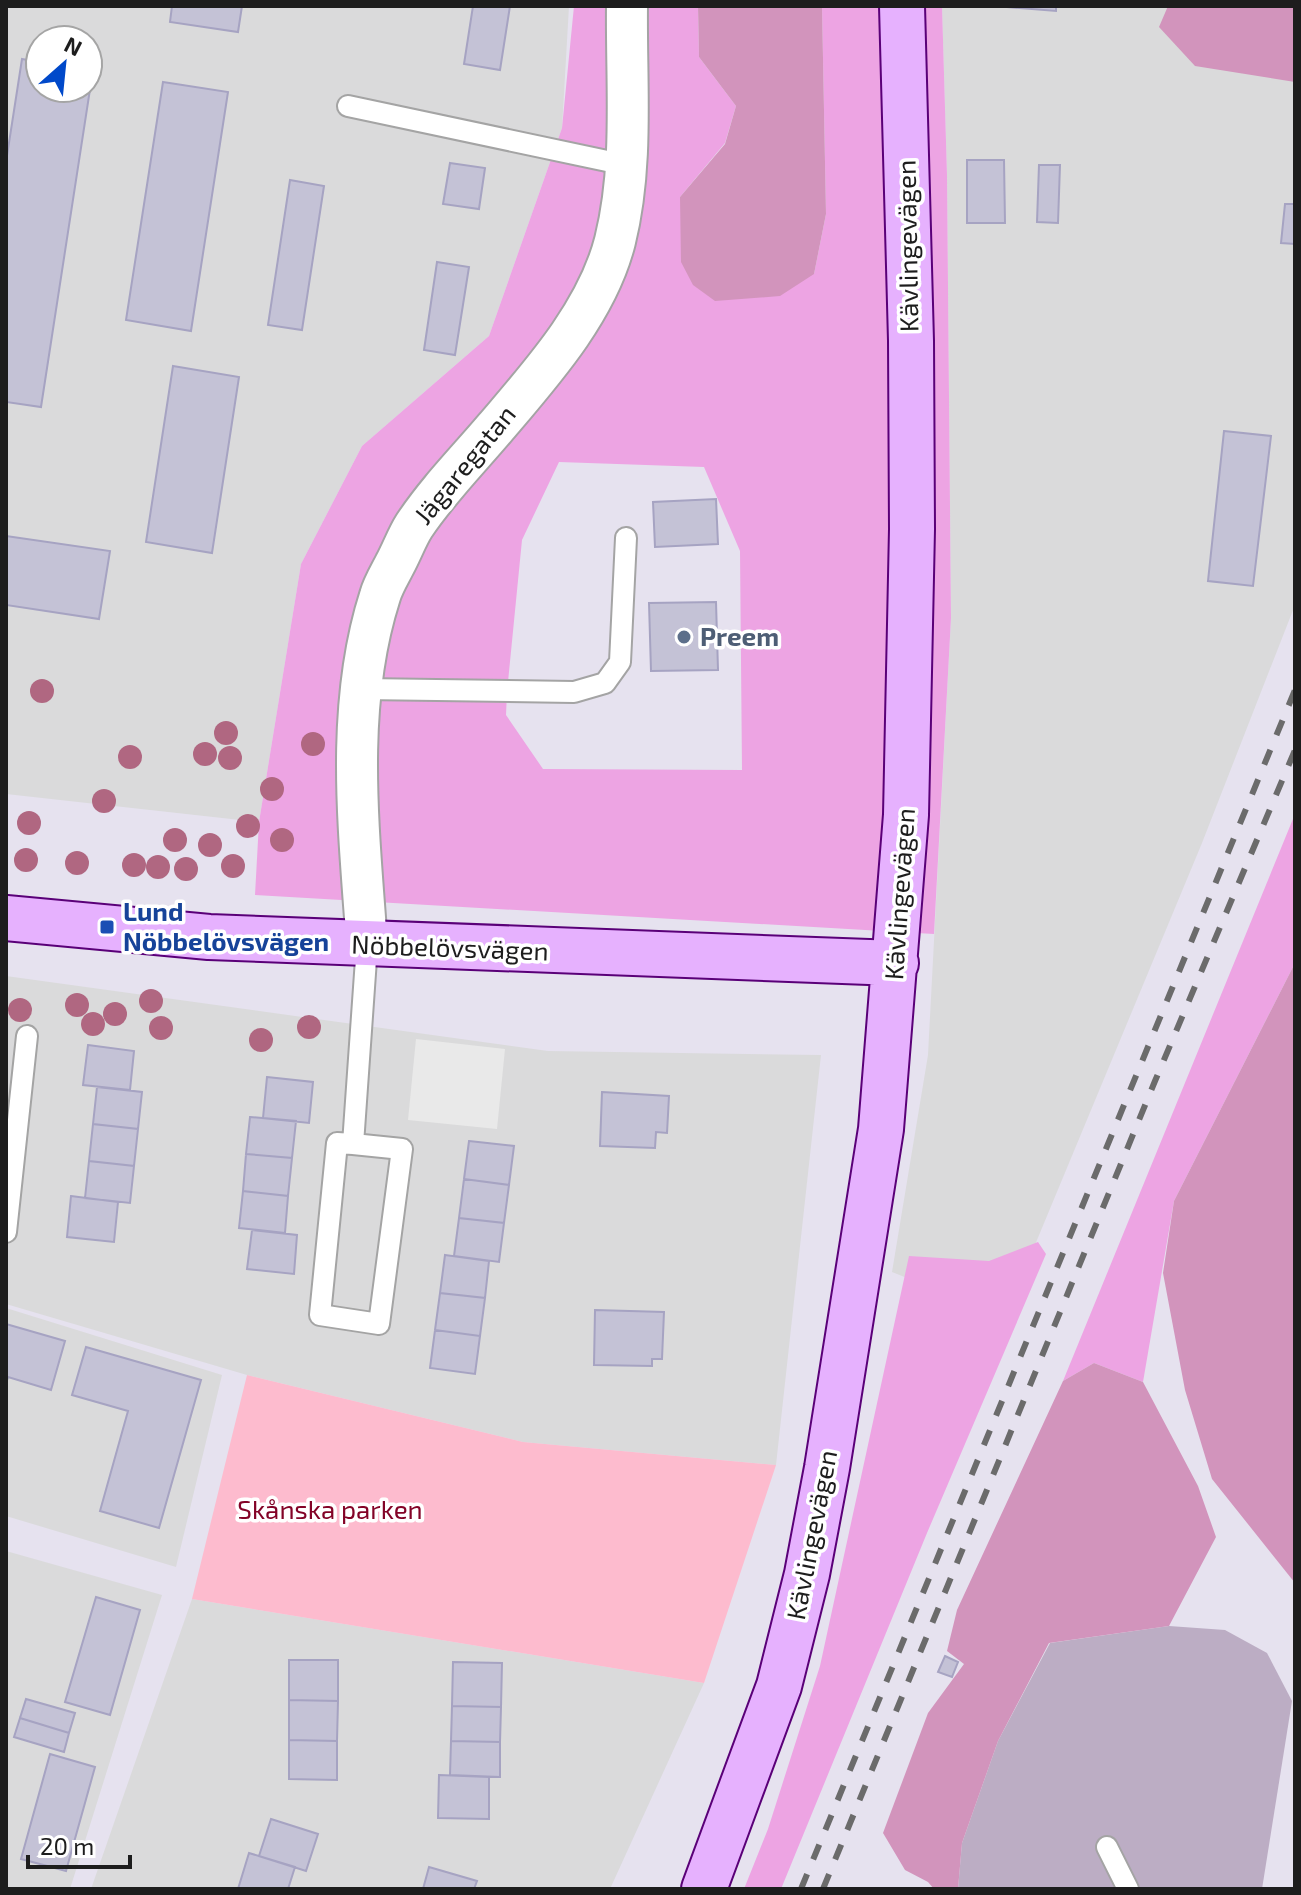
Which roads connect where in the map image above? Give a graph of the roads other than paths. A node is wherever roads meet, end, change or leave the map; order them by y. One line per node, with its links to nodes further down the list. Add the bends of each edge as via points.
1 (627, 6): 4 (street, Jägaregatan)
2 (902, 6): 9 (main road, Kävlingevägen, via 912,529 906,815)
3 (348, 106): 4 (lane)
4 (626, 165): 6 (street, Jägaregatan, via 615,243 596,288 570,333 414,527 381,593)
5 (626, 538): 6 (lane, via 620,662 605,683 574,692)
6 (363, 689): 8 (street, Jägaregatan, via 357,798)
7 (6, 918): 8 (main road, Nöbbelövsvägen)
8 (367, 945): 9 (main road, Nöbbelövsvägen); 11 (lane)
9 (896, 963): 13 (main road, Kävlingevägen, via 881,1129 827,1468 779,1686)
10 (27, 1036): 12 (lane)
11 (353, 1144): 11 (lane, via 337,1143 320,1315 379,1324 402,1149)
12 (6, 1232)
13 (749, 1766): 15 (main road, Kävlingevägen); 16 (main road, Kävlingevägen)
14 (1107, 1847): 17 (lane)
15 (673, 1889)
16 (704, 1889)
17 (1128, 1889)

